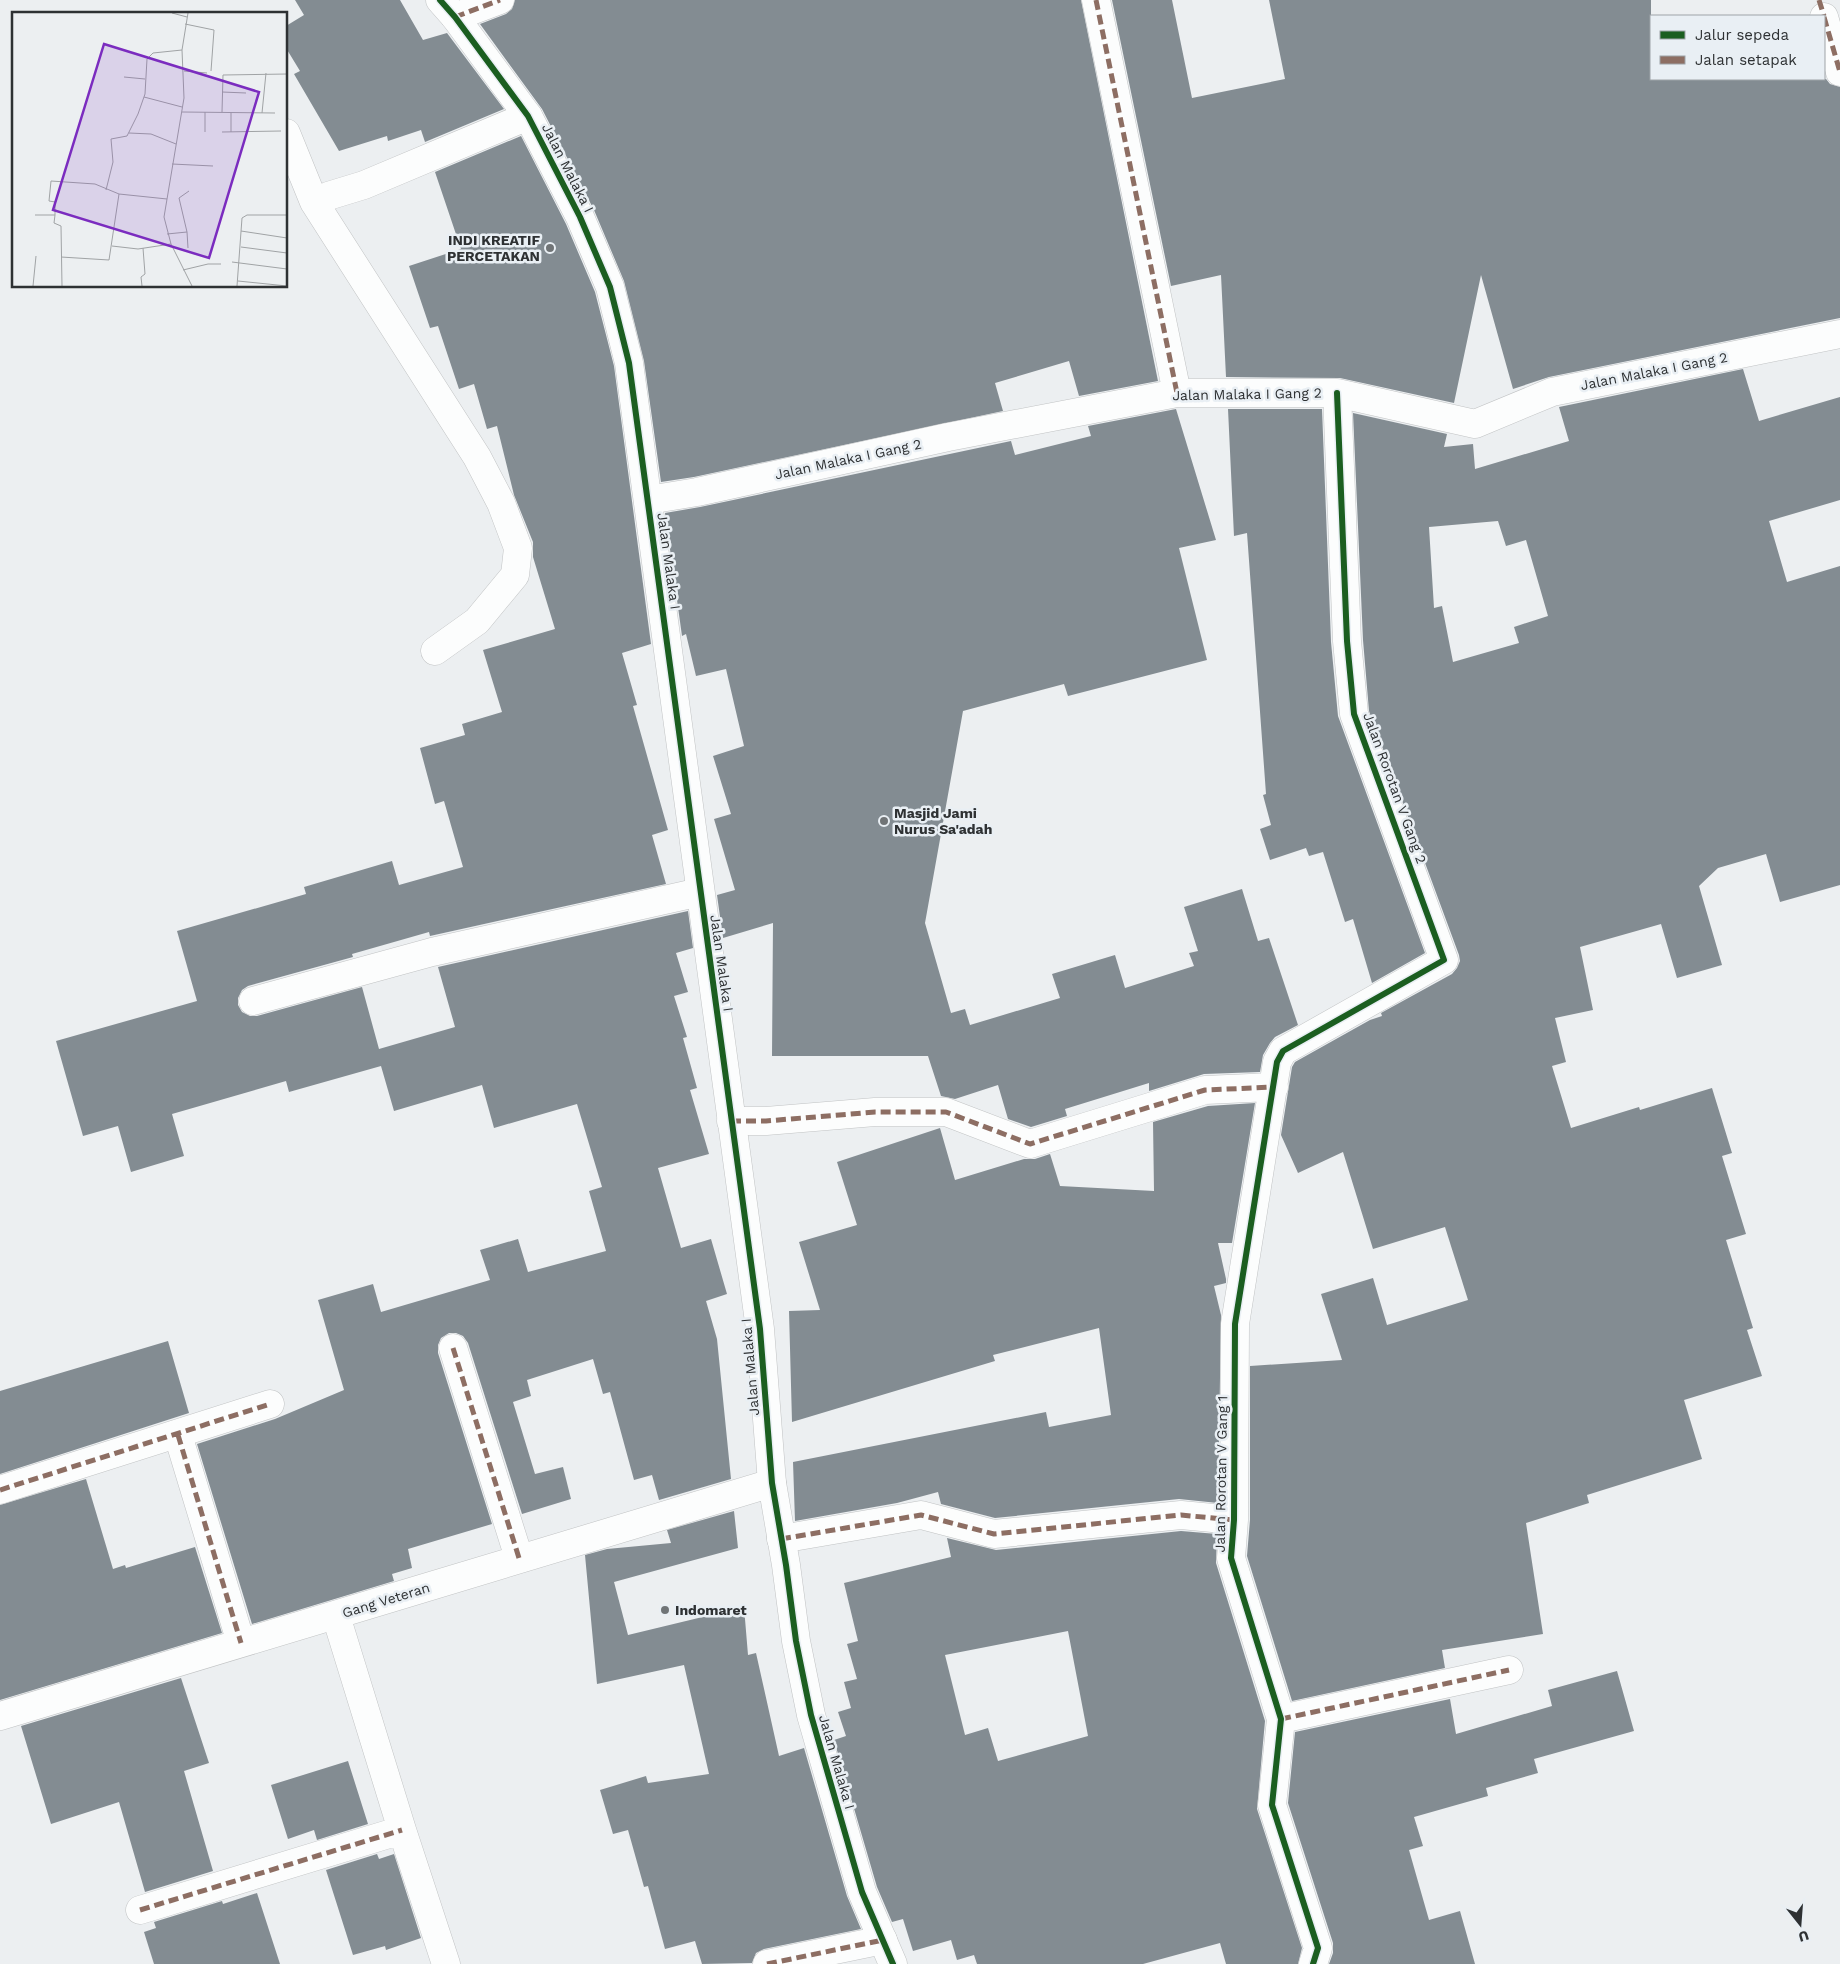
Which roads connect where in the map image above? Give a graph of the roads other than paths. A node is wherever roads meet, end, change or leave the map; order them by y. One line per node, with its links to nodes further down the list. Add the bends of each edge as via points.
1 (500, 0): 4 (street)
2 (1096, 0): 12 (street)
3 (1819, 0): 5 (street)
4 (447, 8): 8 (street, Jalan Malaka I)
5 (1824, 15)
6 (1825, 20): 7 (street)
7 (1840, 72)
8 (528, 116): 10 (street, via 364,185); 14 (street, Jalan Malaka I, via 580,217 610,287 629,363)
9 (288, 137): 10 (street)
10 (321, 199): 15 (street, via 477,457 501,503 518,548 515,575 477,621)
11 (1840, 334): 13 (street, Jalan Malaka I Gang 2, via 1552,392 1475,424)
12 (1176, 393): 13 (street, Jalan Malaka I Gang 2); 14 (street, Jalan Malaka I Gang 2)
13 (1337, 393): 18 (street, Jalan Rorotan V Gang 2, via 1347,641 1354,714 1444,960 1283,1051)
14 (648, 500): 16 (street, Jalan Malaka I)
15 (436, 650)
16 (700, 892): 17 (street, via 432,952); 19 (street, Jalan Malaka I)
17 (253, 1001)
18 (1276, 1075): 19 (street, via 1205,1090 1030,1144 946,1112 875,1112); 25 (street, Jalan Rorotan V Gang 1, via 1235,1324)
19 (730, 1121): 23 (street, Jalan Malaka I, via 760,1330)
20 (453, 1348): 27 (street)
21 (270, 1404): 22 (street)
22 (178, 1435): 24 (street); 29 (street)
23 (772, 1483): 26 (street, Jalan Malaka I); 27 (street, Gang Veteran)
24 (0, 1490)
25 (1234, 1520): 26 (street, via 1181,1515 994,1534 921,1515); 32 (street, Jalan Rorotan V Gang 1, via 1231,1558)
26 (781, 1539): 35 (street, Jalan Malaka I, via 811,1716 862,1892)
27 (519, 1558): 28 (street, Gang Veteran)
28 (336, 1616): 29 (street, Gang Veteran); 33 (street)
29 (241, 1643): 31 (street, Gang Veteran)
30 (1508, 1670): 32 (street)
31 (0, 1716)
32 (1281, 1719): 38 (street, Jalan Rorotan V Gang 1, via 1272,1806 1318,1948)
33 (402, 1830): 34 (street); 36 (street)
34 (140, 1910)
35 (888, 1952): 37 (street)
36 (446, 1964)
37 (767, 1964)
38 (1313, 1964)

